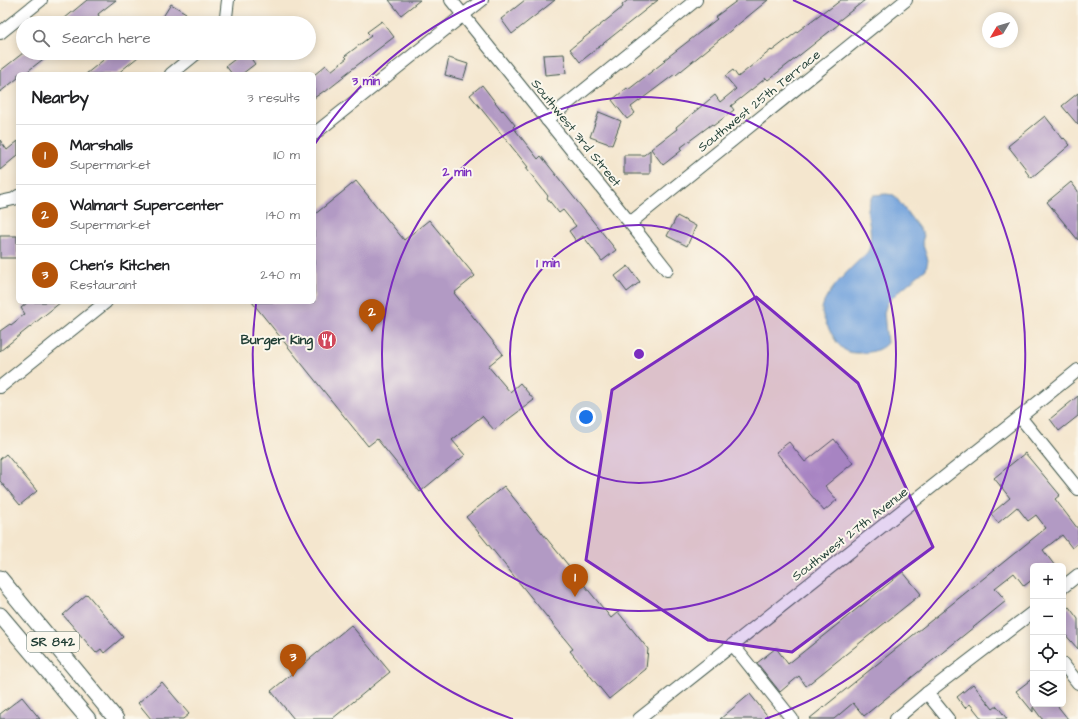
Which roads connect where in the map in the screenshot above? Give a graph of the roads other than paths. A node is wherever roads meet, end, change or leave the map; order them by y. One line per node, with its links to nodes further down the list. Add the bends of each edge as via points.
1 (41, 0): 8 (street)
2 (228, 0): 9 (street)
3 (451, 0): 7 (street, Southwest 3rd Street)
4 (482, 0): 7 (street)
5 (696, 0): 14 (street)
6 (906, 0): 18 (street, Southwest 25th Terrace)
7 (463, 15): 14 (street, Southwest 3rd Street); 15 (street)
8 (22, 16)
9 (226, 16)
10 (16, 21): 11 (street)
11 (0, 34)
12 (188, 60): 13 (street)
13 (173, 72)
14 (547, 120): 18 (street, Southwest 3rd Street)
15 (316, 132)
16 (16, 198): 17 (street)
17 (0, 202)
18 (630, 223): 19 (street, Southwest 3rd Street)
19 (667, 270)
20 (104, 304): 22 (street)
21 (1078, 370): 23 (street, Southwest 27th Avenue)
22 (0, 387)
23 (1020, 417): 24 (street); 30 (street, Southwest 27th Avenue)
24 (1078, 489)
25 (1078, 575): 27 (street)
26 (0, 578): 35 (main road, SR 842)
27 (1066, 585)
28 (0, 615): 33 (main road, SR 842)
29 (1030, 619): 34 (street)
30 (733, 645): 38 (street, Southwest 27th Avenue); 39 (street)
31 (1066, 668): 32 (street)
32 (1078, 683)
33 (66, 693): 35 (main road, via 85,702); 36 (main road, SR 842)
34 (927, 693): 40 (street); 41 (street)
35 (105, 706): 37 (main road, SR 842)
36 (88, 719)
37 (116, 719)
38 (639, 719)
39 (792, 719)
40 (896, 719)
41 (948, 719)

